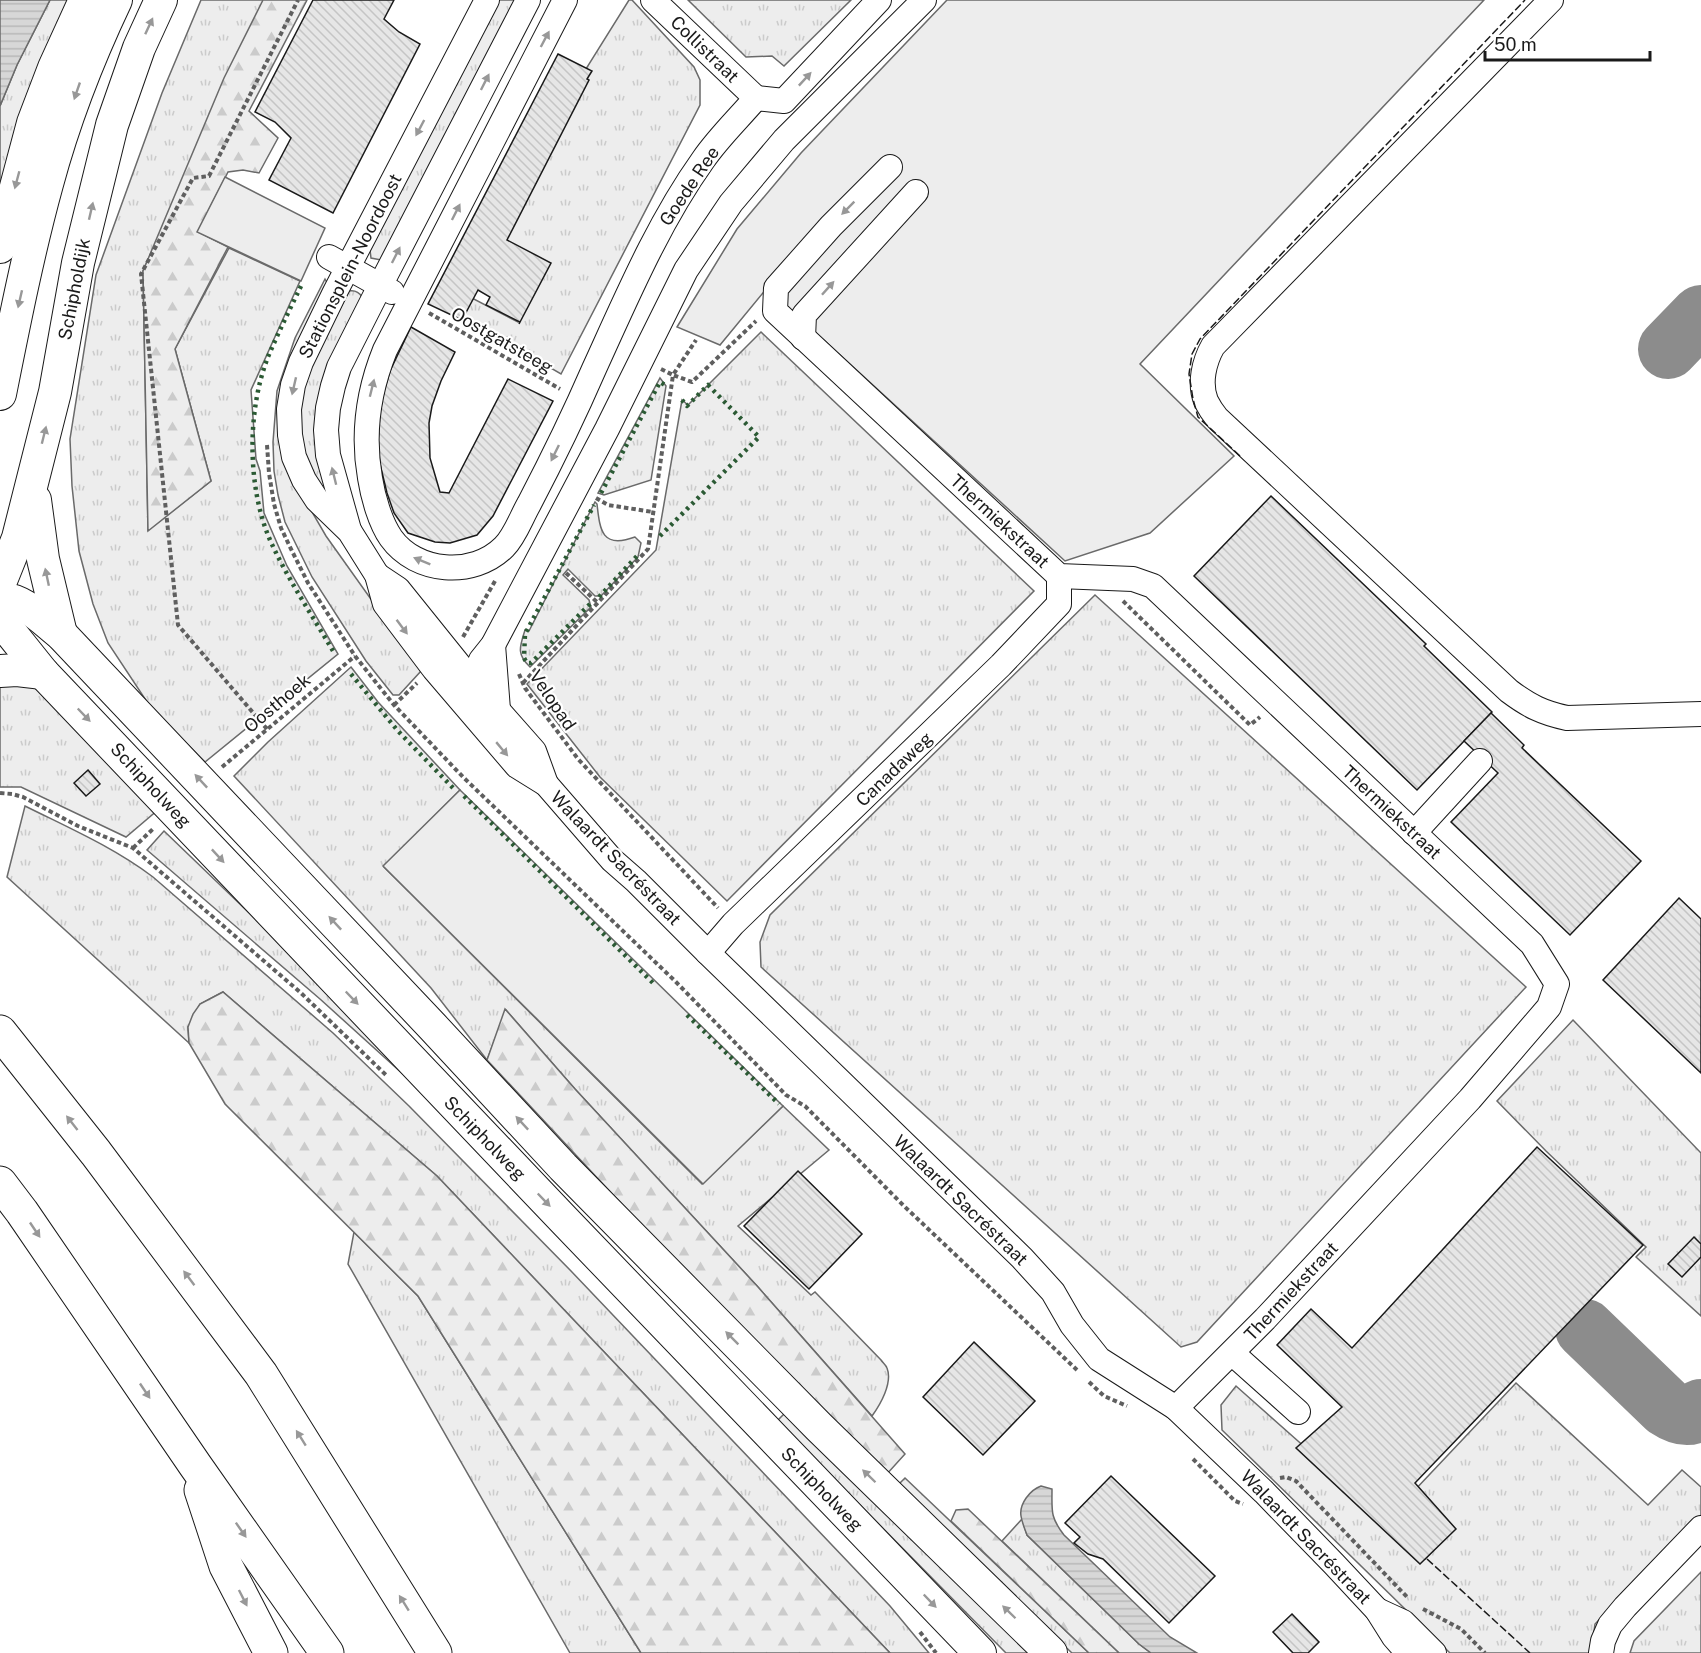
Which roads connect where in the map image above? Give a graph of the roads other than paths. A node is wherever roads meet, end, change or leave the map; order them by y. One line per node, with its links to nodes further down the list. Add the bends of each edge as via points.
1 (85, 0): 14 (main road, one-way to 14, via 33,123)
2 (116, 0): 19 (main road, one-way to 19, via 81,80 47,183)
3 (160, 0): 20 (main road, Schipholdijk, one-way to 3, via 107,146 138,48)
4 (488, 0): 15 (street, Stationsplein-Noordoost, one-way to 15, via 389,186)
5 (528, 0): 16 (street, Stationsplein-Noordoost, one-way to 5)
6 (565, 0): 17 (street, one-way to 6)
7 (653, 0): 11 (street, Collistraat)
8 (879, 0): 11 (street, one-way to 8, via 784,101)
9 (924, 0): 28 (street, via 784,140 731,202 686,270)
10 (1551, 0): 34 (street, via 1213,345 1205,361 1206,400 1216,418 1525,703 1546,714 1567,718)
11 (756, 98): 17 (street, Goede Ree, one-way to 17, via 703,159 657,234 512,537 494,555 467,567 426,564 402,551 384,525 370,482 365,437 376,372)
12 (890, 167): 18 (street, Thermiekstraat, one-way to 18, via 776,288 767,315)
13 (916, 192): 18 (street, one-way to 13, via 804,315)
14 (0, 247)
15 (339, 263): 16 (street); 21 (street, Stationsplein-Noordoost, one-way to 21, via 335,292 293,385 290,435 304,480 317,500)
16 (380, 286): 17 (street, Stationsplein-Noordoost); 21 (street, Stationsplein-Noordoost, one-way to 16, via 328,455 328,408 339,367)
17 (410, 302)
18 (803, 338): 23 (street, Thermiekstraat)
19 (0, 394)
20 (33, 478): 24 (main road, Schipholdijk, via 18,538); 27 (main road, one-way to 20, via 43,559)
21 (350, 532): 22 (street, Stationsplein-Noordoost)
22 (377, 575): 31 (street, Stationsplein-Noordoost, via 398,589); 32 (street, Stationsplein-Noordoost, one-way to 32, via 385,604)
23 (1059, 576): 37 (street, Thermiekstraat, via 1132,579 1153,586); 38 (street, Canadaweg, via 1059,604)
24 (0, 583)
25 (0, 598): 27 (main road, Schipholweg, via 24,604)
26 (0, 615): 30 (main road, Schipholweg)
27 (61, 634): 51 (main road, Schipholweg, one-way to 27, via 563,1167)
28 (493, 645): 31 (street); 33 (street)
29 (0, 672): 30 (main road)
30 (43, 673): 50 (main road, Schipholweg, one-way to 50)
31 (472, 681): 32 (street); 33 (street, Walaardt Sacréstraat)
32 (466, 705): 36 (street, Walaardt Sacréstraat, one-way to 36, via 517,766)
33 (498, 710): 36 (street, Walaardt Sacréstraat, via 534,751)
34 (1701, 714)
35 (1480, 761): 37 (street)
36 (546, 784): 38 (street, Walaardt Sacréstraat, via 612,860)
37 (1414, 833): 41 (street, Thermiekstraat, via 1532,944 1557,984 1549,1007 1470,1099)
38 (708, 952): 42 (street, Walaardt Sacréstraat, via 1022,1258 1053,1292 1072,1325 1099,1359)
39 (0, 1032): 49 (highway, one-way to 39, via 261,1374)
40 (0, 1183): 44 (highway, one-way to 44)
41 (1232, 1353): 42 (street, Thermiekstraat); 43 (street)
42 (1176, 1408): 46 (street, Walaardt Sacréstraat, via 1264,1492)
43 (1298, 1412)
44 (195, 1465): 47 (highway, one-way to 47, via 226,1566); 48 (highway, one-way to 48)
45 (1701, 1528): 54 (street, via 1610,1625)
46 (1377, 1610): 52 (street, Walaardt Sacréstraat); 53 (street, Walaardt Sacréstraat, via 1403,1622)
47 (271, 1653)
48 (327, 1653)
49 (435, 1653)
50 (980, 1653)
51 (1051, 1653)
52 (1408, 1653)
53 (1434, 1653)
54 (1601, 1653)

